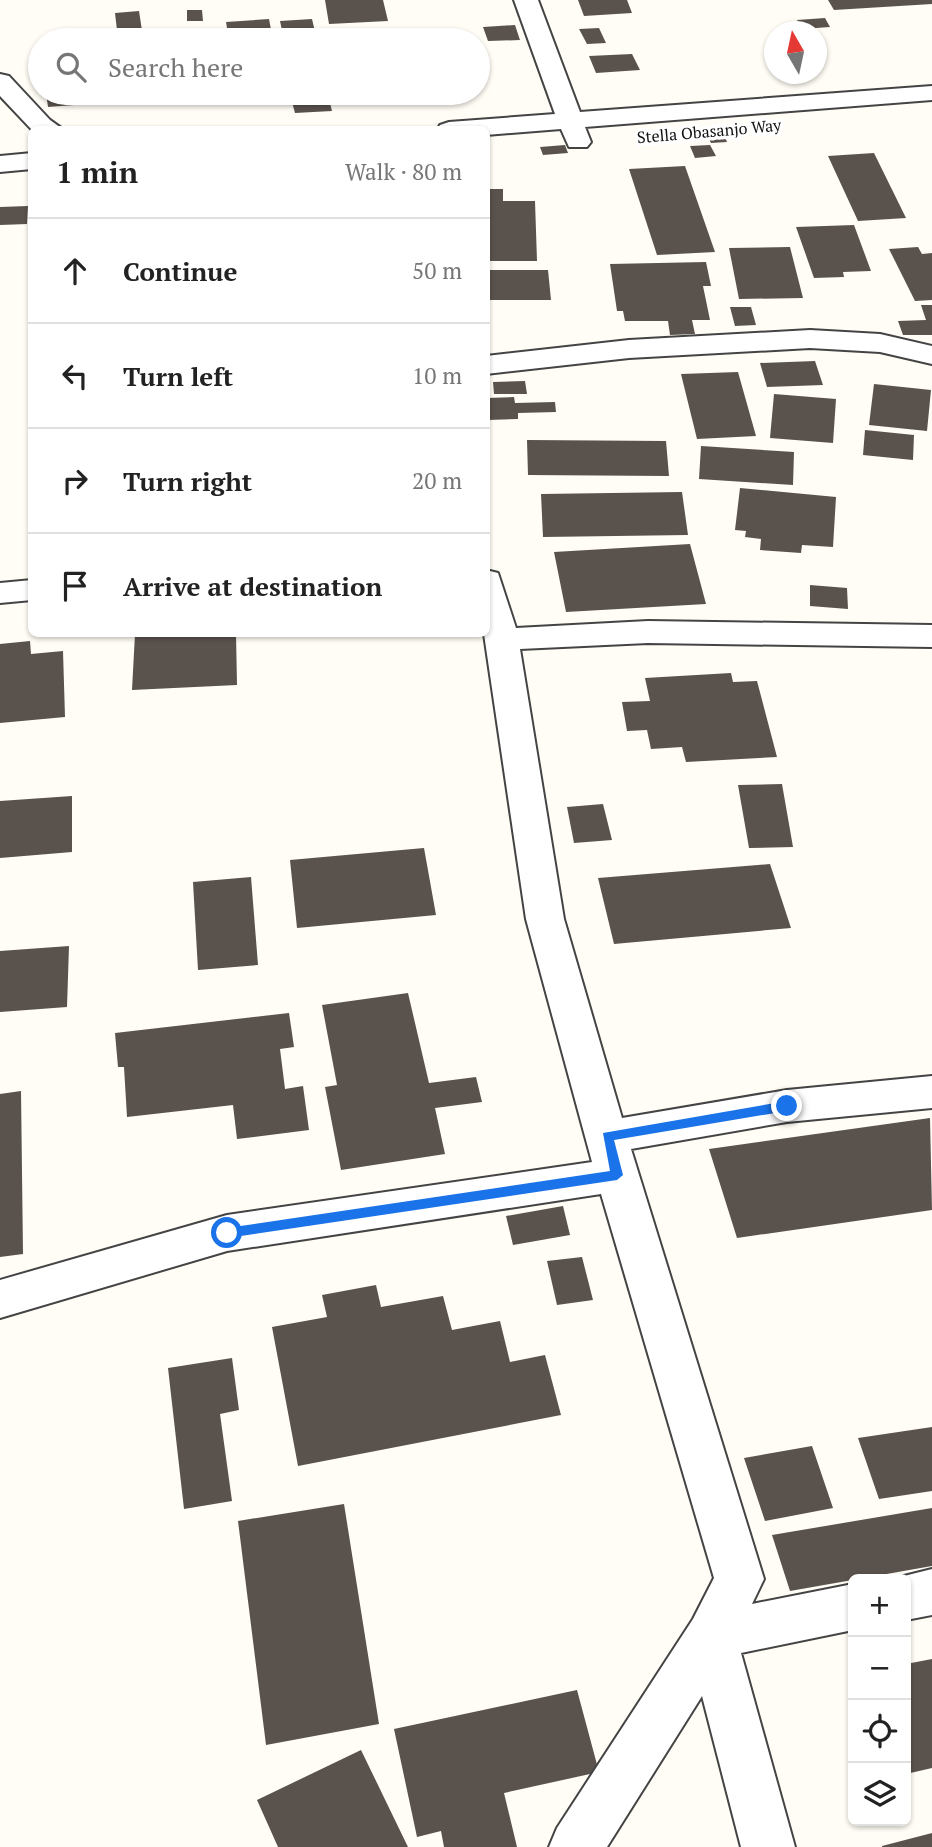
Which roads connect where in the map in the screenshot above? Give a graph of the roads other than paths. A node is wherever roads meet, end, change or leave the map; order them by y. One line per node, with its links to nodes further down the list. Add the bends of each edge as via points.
1 (526, 0): 7 (street)
2 (0, 81): 5 (street)
3 (932, 93): 7 (street)
4 (932, 113): 7 (street, Stella Obasanjo Way)
5 (43, 126)
6 (490, 130): 7 (street)
7 (574, 131): 8 (street, Stella Obasanjo Way)
8 (490, 149)
9 (28, 161): 10 (street)
10 (0, 164)
11 (28, 186): 12 (street)
12 (0, 188)
13 (932, 355): 14 (street, via 880,343 810,339 629,349)
14 (490, 365)
15 (28, 590): 16 (street)
16 (0, 593)
17 (490, 595): 19 (street)
18 (932, 636): 19 (street, via 648,632)
19 (502, 639): 21 (street, via 545,919)
20 (932, 1092): 21 (street, via 787,1106)
21 (612, 1156): 22 (street, via 227,1233); 26 (street, via 739,1579)
22 (0, 1299)
23 (932, 1592): 24 (street)
24 (911, 1596)
25 (848, 1608): 26 (street)
26 (711, 1636): 27 (street); 28 (street)
27 (576, 1847)
28 (768, 1847)

